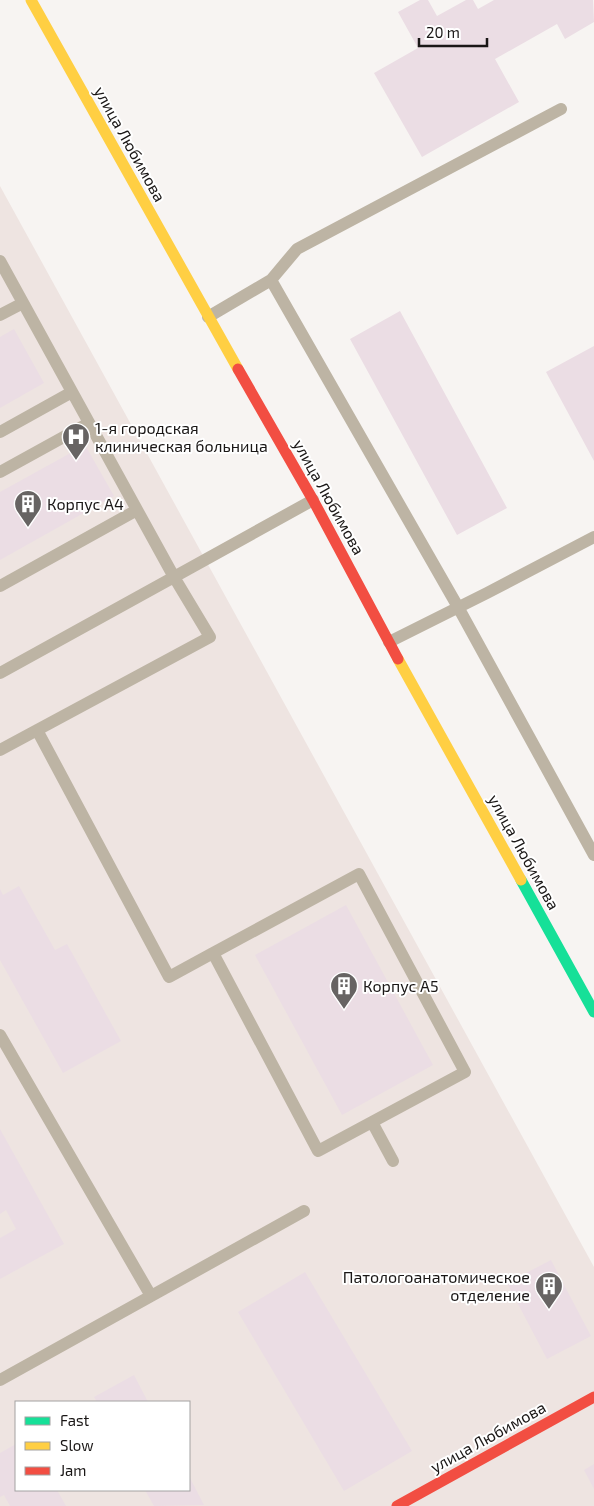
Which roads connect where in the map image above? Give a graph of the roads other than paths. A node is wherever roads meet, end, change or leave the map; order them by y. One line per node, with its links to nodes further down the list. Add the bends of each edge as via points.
1 (31, 0): 7 (street, улица Любимова)
2 (561, 109): 4 (lane, via 297,249)
3 (2, 268): 5 (lane)
4 (271, 280): 7 (lane); 17 (lane)
5 (23, 303): 6 (lane); 8 (lane)
6 (0, 316)
7 (208, 317): 12 (street, улица Любимова)
8 (72, 392): 9 (lane); 10 (lane)
9 (89, 423): 11 (lane); 13 (lane)
10 (0, 432)
11 (0, 472)
12 (313, 500): 15 (lane); 18 (street, улица Любимова)
13 (137, 510): 15 (lane); 16 (lane)
14 (594, 537): 17 (lane)
15 (174, 577): 19 (lane); 20 (lane, via 210,637)
16 (0, 586)
17 (458, 607): 18 (lane); 22 (lane)
18 (389, 642): 24 (street, улица Любимова)
19 (0, 673)
20 (37, 730): 21 (lane); 23 (lane, via 169,977)
21 (0, 750)
22 (594, 855)
23 (213, 953): 26 (lane, via 318,1151); 26 (lane, via 359,874 465,1072)
24 (594, 1012)
25 (0, 1035): 29 (lane)
26 (372, 1122): 27 (lane)
27 (394, 1161)
28 (304, 1210): 29 (lane)
29 (150, 1296): 30 (lane)
30 (0, 1379)
31 (594, 1397): 32 (street, улица Любимова)
32 (397, 1506)

